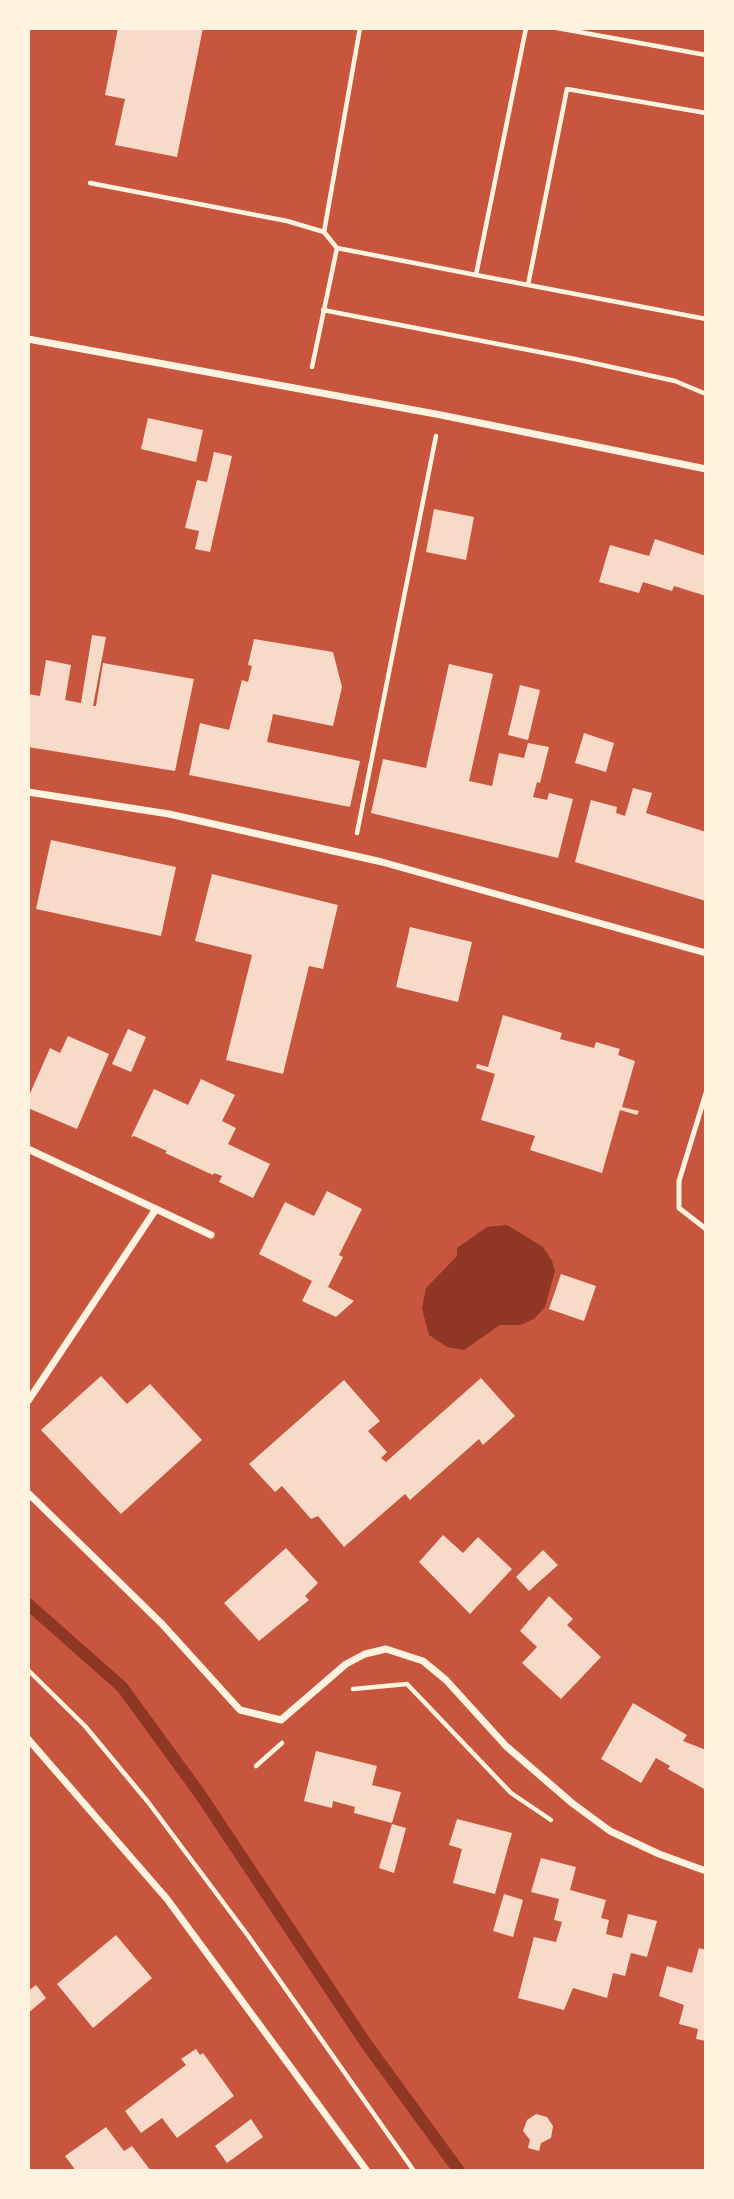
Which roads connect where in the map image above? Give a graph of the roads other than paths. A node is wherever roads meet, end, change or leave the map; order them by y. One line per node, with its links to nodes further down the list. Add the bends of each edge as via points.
1 (28, 339): 2 (street)
2 (706, 469)
3 (28, 792): 4 (street, via 157,811 352,855)
4 (706, 953)
5 (706, 1093): 8 (lane, via 679,1181 680,1209)
6 (28, 1149): 7 (street)
7 (156, 1209): 9 (street); 10 (street)
8 (706, 1229)
9 (211, 1235)
10 (28, 1401)
11 (28, 1493): 13 (street, via 162,1625 240,1710 281,1720 346,1664 365,1654 386,1649 423,1661 506,1746 610,1831)
12 (28, 1739): 14 (street, via 167,1899)
13 (706, 1871)
14 (367, 2171)

